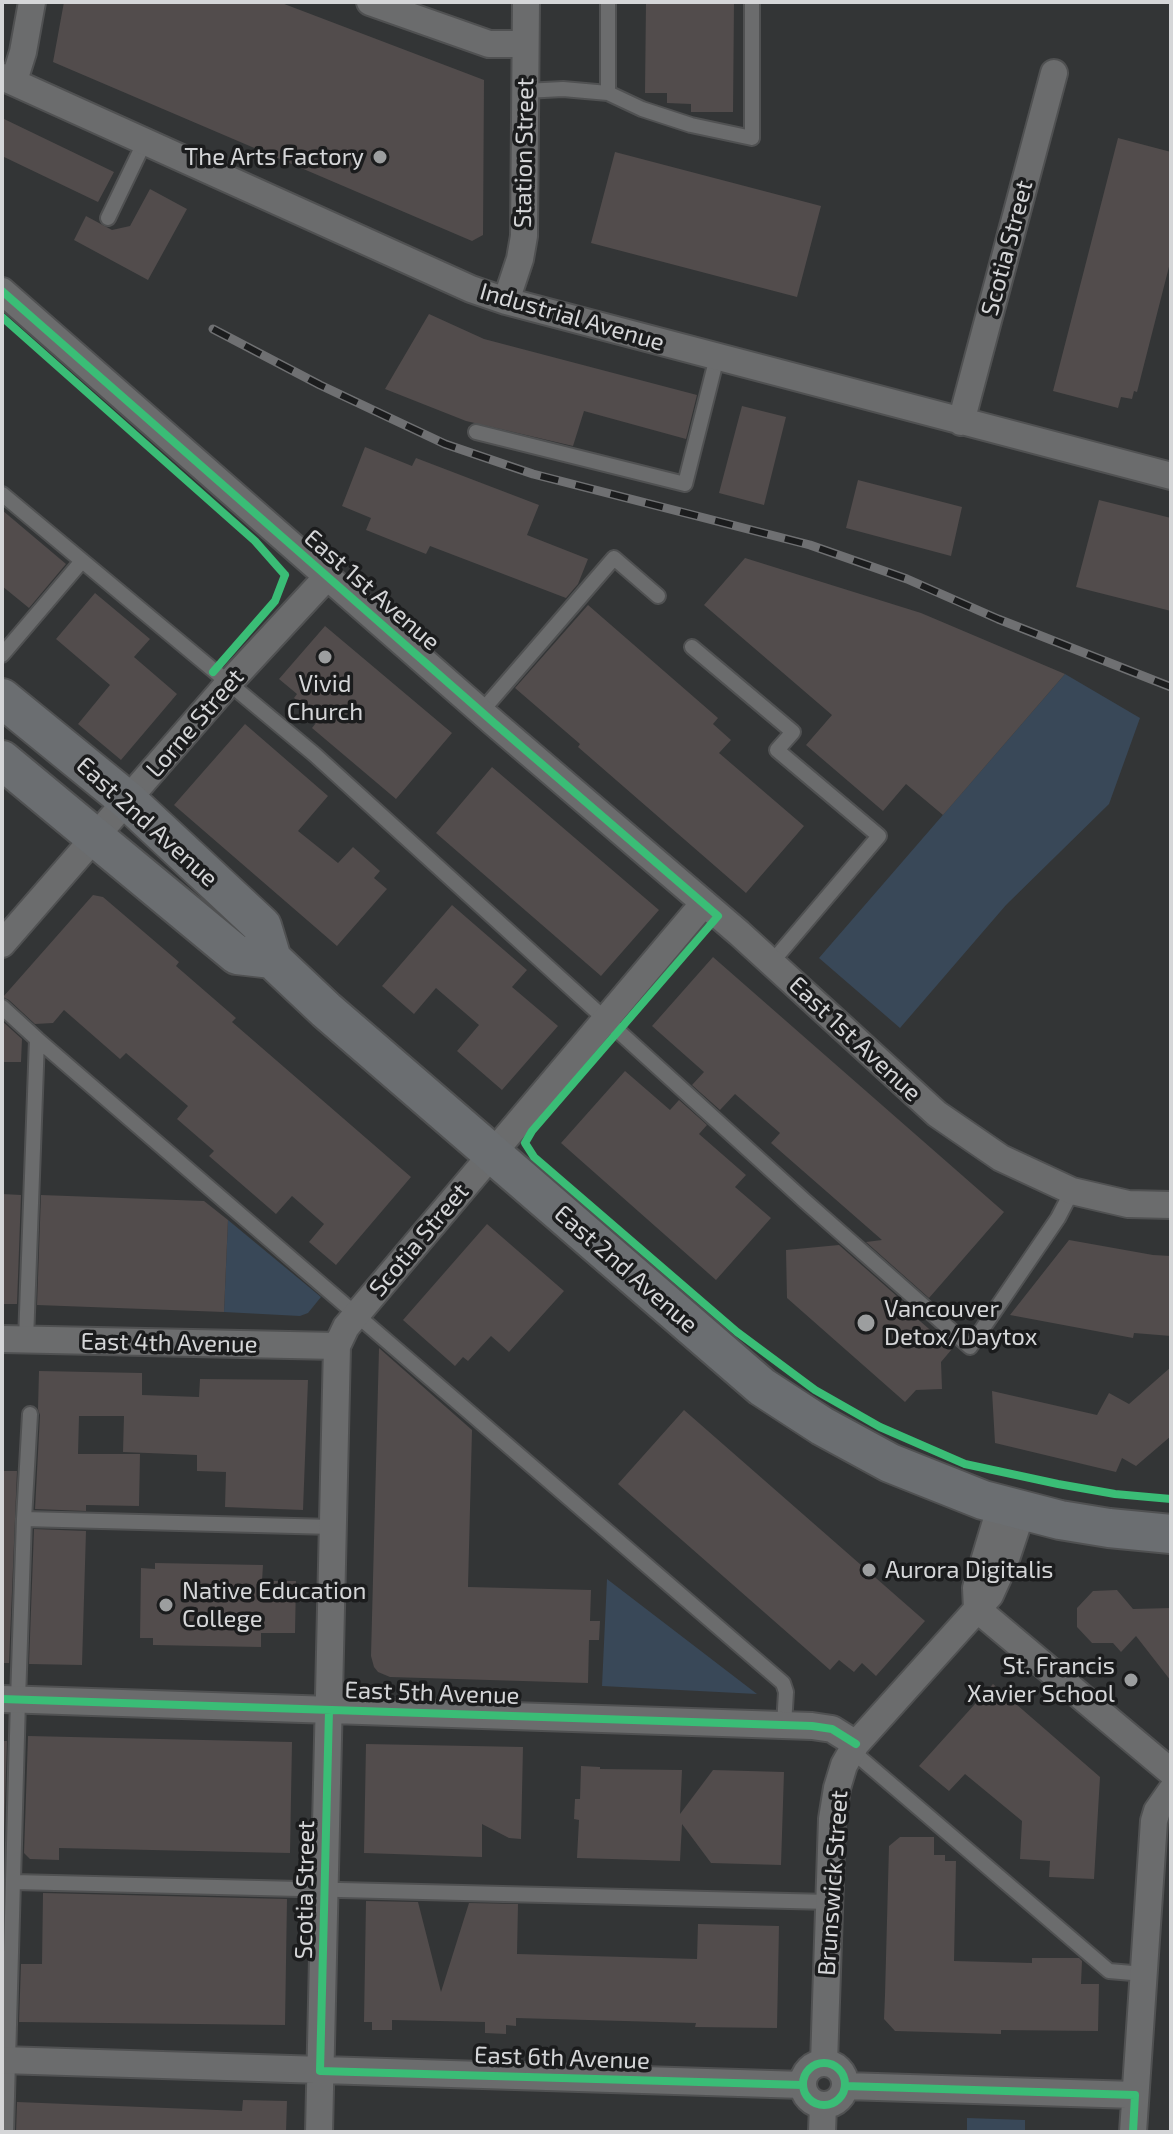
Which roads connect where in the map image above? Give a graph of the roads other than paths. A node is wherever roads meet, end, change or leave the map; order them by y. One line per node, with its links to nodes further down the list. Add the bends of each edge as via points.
1 (32, 2): 8 (street, via 23,52)
2 (370, 2): 6 (street, via 489,44)
3 (526, 2): 6 (street, Station Street)
4 (608, 2): 10 (lane)
5 (752, 2): 10 (lane, via 752,138 691,125)
6 (525, 44): 9 (street, Station Street)
7 (1054, 73): 16 (street, Scotia Street)
8 (8, 79): 11 (street, Industrial Avenue)
9 (525, 91): 10 (lane); 14 (street, Station Street, via 524,236)
10 (608, 93)
11 (145, 141): 12 (lane); 14 (street, Industrial Avenue)
12 (108, 218)
13 (2, 291): 21 (street, East 1st Avenue)
14 (506, 301): 15 (street, Industrial Avenue)
15 (717, 357): 16 (street, Industrial Avenue); 17 (lane, via 685,484)
16 (961, 422): 18 (street, Industrial Avenue)
17 (476, 432)
18 (1171, 476)
19 (2, 494): 20 (lane)
20 (82, 561): 24 (lane); 25 (lane)
21 (327, 577): 25 (street, Lorne Street); 27 (street, East 1st Avenue)
22 (658, 596): 27 (lane, via 614,558)
23 (692, 647): 34 (lane, via 793,732 777,750 879,836)
24 (2, 655)
25 (228, 684): 29 (street, Lorne Street); 36 (lane, via 314,754)
26 (2, 698): 29 (main road, East 2nd Avenue)
27 (481, 712): 31 (street, East 1st Avenue)
28 (2, 760): 30 (main road, East 2nd Avenue)
29 (127, 800): 30 (street, Lorne Street); 33 (main road, East 2nd Avenue, via 262,926)
30 (95, 838): 32 (street, Lorne Street); 33 (main road, East 2nd Avenue, via 237,955)
31 (704, 903): 34 (street, East 1st Avenue); 36 (street, Scotia Street)
32 (2, 944)
33 (272, 959): 38 (main road, East 2nd Avenue)
34 (772, 962): 39 (street, East 1st Avenue, via 937,1114 1001,1158)
35 (2, 1007): 37 (lane)
36 (605, 1019): 38 (street, Scotia Street); 39 (lane, via 970,1347)
37 (37, 1039): 41 (lane); 42 (lane)
38 (493, 1153): 41 (street, Scotia Street); 45 (main road, East 2nd Avenue, via 762,1387 890,1463)
39 (1072, 1191): 40 (street, East 1st Avenue, via 1128,1204)
40 (1171, 1205)
41 (357, 1315): 43 (street, Scotia Street); 52 (lane, via 783,1683)
42 (14, 1339): 43 (street, East 4th Avenue)
43 (337, 1346): 47 (street, Scotia Street)
44 (30, 1414): 46 (lane)
45 (1011, 1508): 48 (main road, East 2nd Avenue, via 1109,1528); 49 (street, via 976,1588)
46 (24, 1519): 47 (lane); 50 (lane)
47 (333, 1527): 51 (street, Scotia Street)
48 (1171, 1534)
49 (977, 1609): 53 (street, Brunswick Street); 54 (street)
50 (10, 1699): 51 (street, East 5th Avenue); 56 (lane)
51 (329, 1710): 52 (street, East 5th Avenue); 57 (street, Scotia Street)
52 (784, 1725): 53 (street, East 5th Avenue, via 832,1729)
53 (854, 1747): 58 (street, Brunswick Street, via 844,1765 832,1819); 59 (lane, via 1109,1971)
54 (1171, 1772)
55 (1171, 1791): 59 (street, via 1154,1821)
56 (14, 1882): 57 (lane); 60 (lane)
57 (325, 1890): 58 (lane); 62 (street, Scotia Street)
58 (830, 1902): 61 (street, Brunswick Street)
59 (1144, 1974): 65 (street)
60 (4, 2060): 62 (street, East 6th Avenue); 67 (lane)
61 (824, 2063): 63 (street, via 811,2068); 64 (street, via 842,2073)
62 (320, 2071): 63 (street, East 6th Avenue); 68 (street, Scotia Street)
63 (803, 2085): 66 (street, via 812,2101)
64 (845, 2086): 65 (street); 66 (street, via 840,2098)
65 (1135, 2095): 70 (street)
66 (823, 2105): 69 (street)
67 (6, 2132)
68 (319, 2132)
69 (822, 2132)
70 (1133, 2132)

